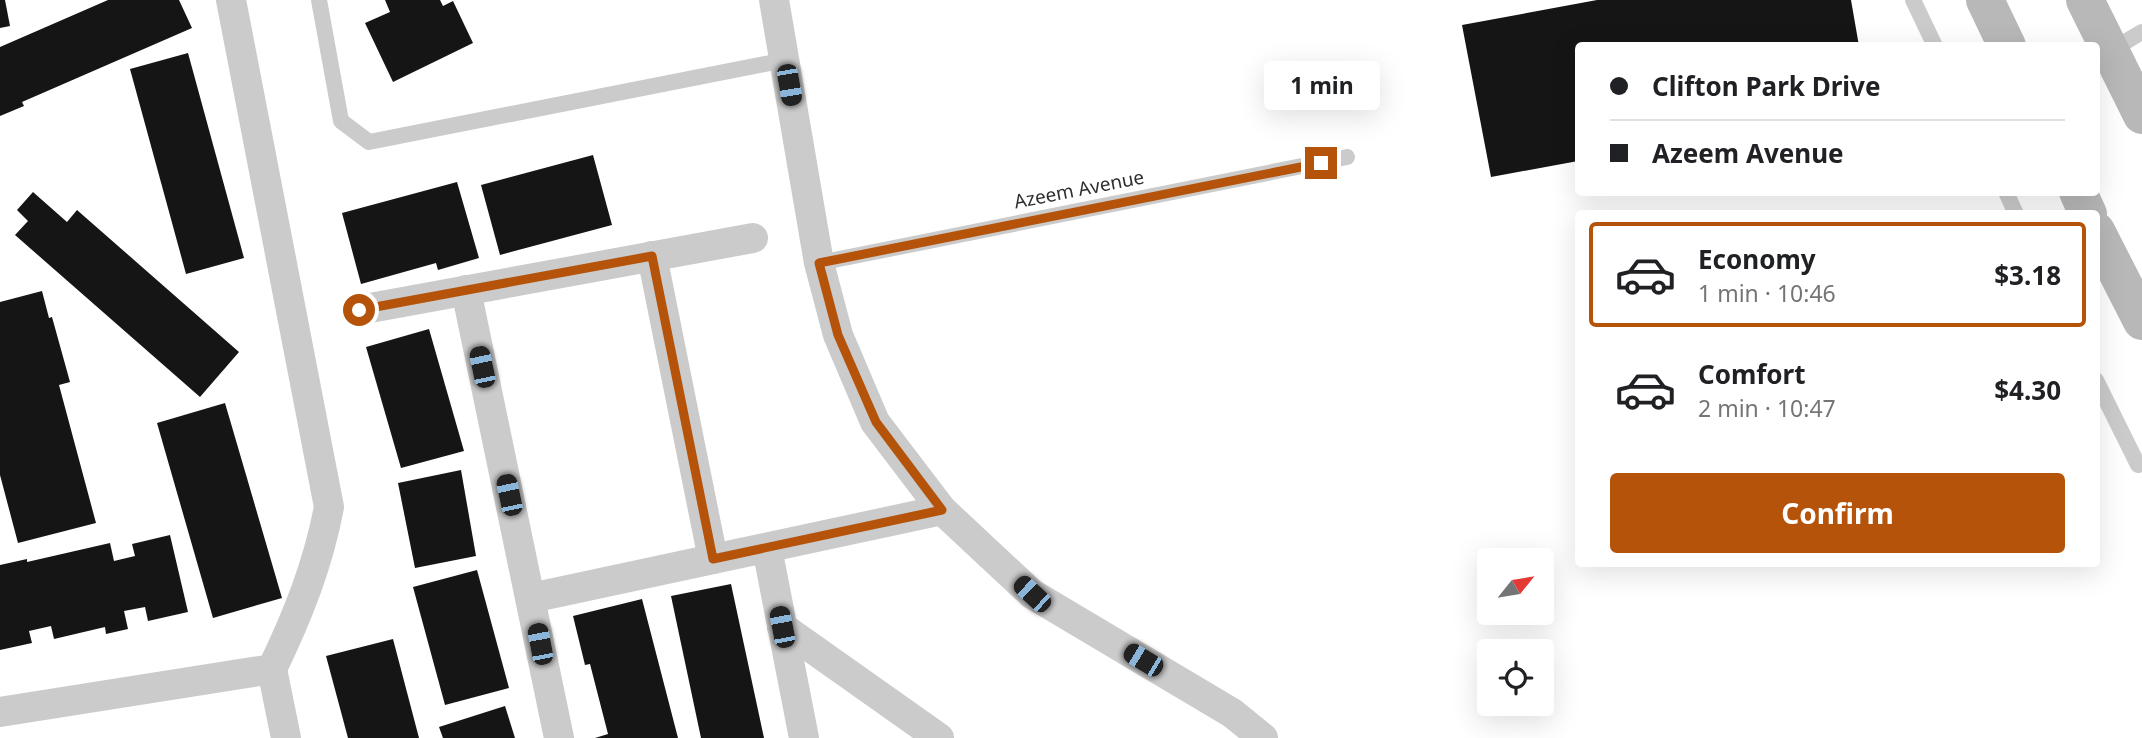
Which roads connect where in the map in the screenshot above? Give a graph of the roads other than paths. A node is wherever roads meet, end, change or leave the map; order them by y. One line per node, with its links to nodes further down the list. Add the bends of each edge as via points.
1 (231, 0): 27 (street, via 329,507 304,602)
2 (319, 0): 10 (lane, via 341,121 369,142)
3 (774, 0): 10 (street)
4 (1913, 0): 8 (lane)
5 (1985, 0): 9 (main road)
6 (2085, 0): 7 (main road)
7 (2126, 41): 11 (main road)
8 (1933, 42)
9 (2005, 42)
10 (785, 60): 16 (street)
11 (2142, 115)
12 (1347, 157): 16 (lane, Azeem Avenue)
13 (753, 238): 15 (street)
14 (2100, 239): 19 (main road)
15 (652, 256): 17 (street); 24 (street)
16 (819, 263): 22 (street, via 838,335 876,422)
17 (466, 290): 18 (street); 25 (street)
18 (359, 310)
19 (2142, 321)
20 (2100, 388): 21 (lane)
21 (2138, 465)
22 (942, 510): 23 (street); 33 (street, via 1032,594 1231,713)
23 (767, 548): 24 (street); 26 (street)
24 (713, 559): 25 (street)
25 (531, 598): 30 (street)
26 (782, 627): 31 (street); 32 (street)
27 (272, 669): 28 (street); 29 (street)
28 (0, 712)
29 (286, 738)
30 (559, 738)
31 (804, 738)
32 (939, 738)
33 (1263, 738)

